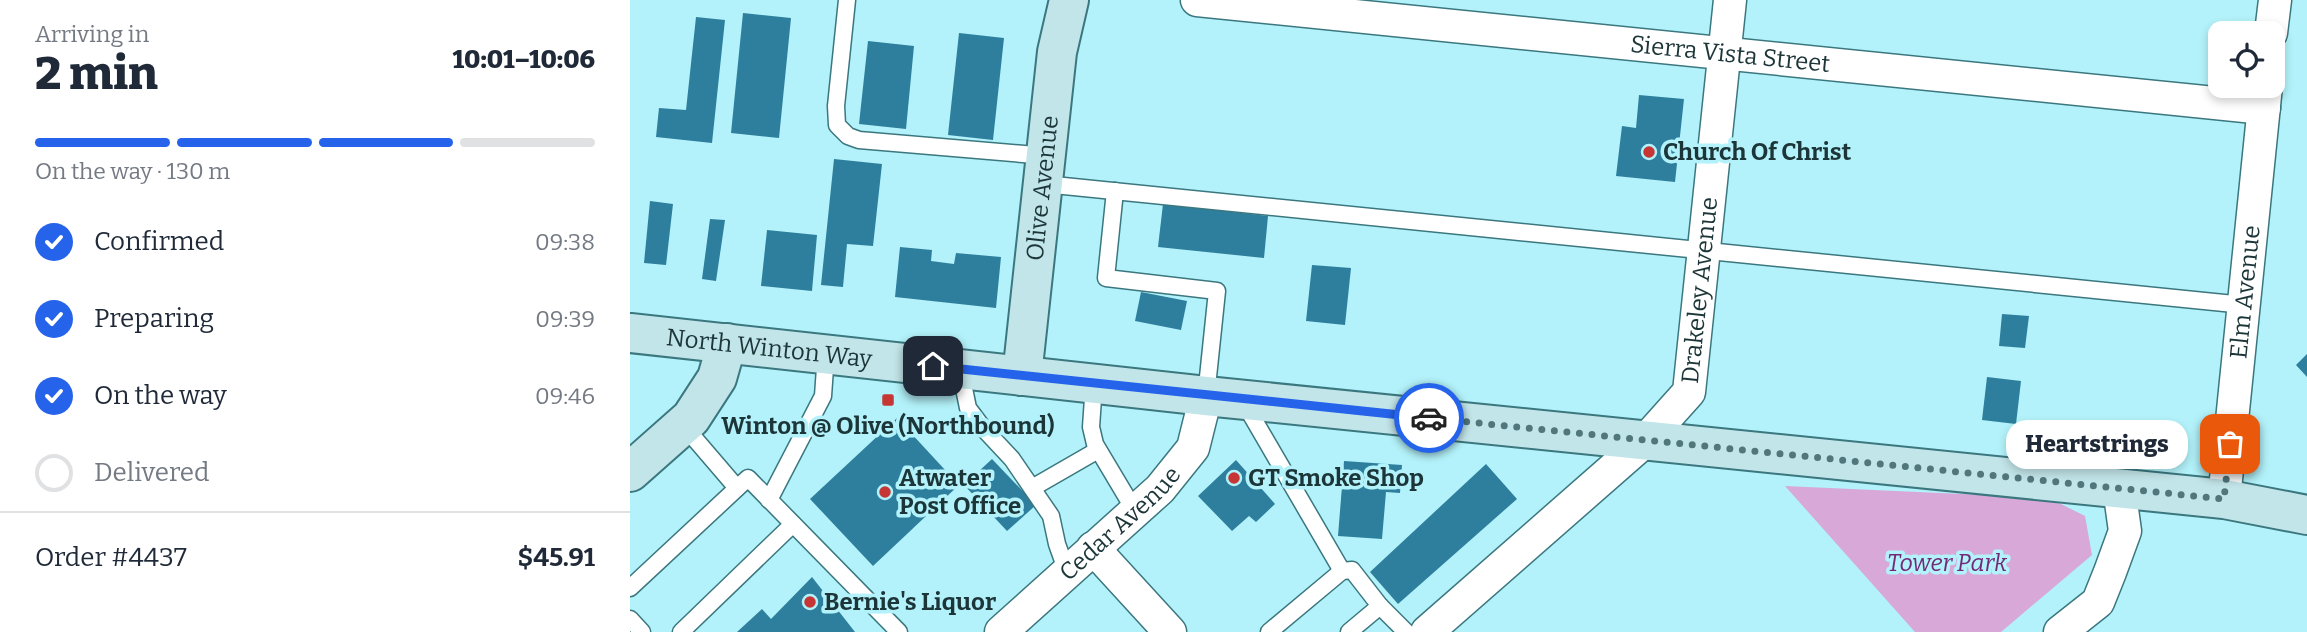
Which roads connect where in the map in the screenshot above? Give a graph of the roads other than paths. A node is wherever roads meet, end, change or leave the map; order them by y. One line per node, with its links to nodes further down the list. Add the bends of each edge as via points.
1 (847, 0): 10 (lane, via 836,106 837,125 848,136)
2 (1069, 0): 10 (main road, Olive Avenue, via 1058,52)
3 (1197, 0): 7 (street, Sierra Vista Street)
4 (1730, 0): 7 (street, Drakeley Avenue)
5 (2275, 0): 6 (street)
6 (2273, 21)
7 (1724, 54): 8 (street, Sierra Vista Street); 12 (street, Drakeley Avenue)
8 (2208, 92)
9 (2265, 98): 13 (street, Elm Avenue)
10 (1045, 170): 11 (lane); 18 (main road, Olive Avenue)
11 (1115, 191): 12 (lane); 20 (lane, via 1106,278 1216,291)
12 (1704, 251): 13 (lane); 22 (street, Drakeley Avenue, via 1689,392)
13 (2244, 305): 28 (street, Elm Avenue)
14 (630, 332): 15 (main road, North Winton Way)
15 (727, 343): 16 (main road, North Winton Way); 21 (main road, via 717,378)
16 (826, 354): 17 (main road, North Winton Way); 29 (lane, via 823,396)
17 (960, 369): 18 (main road, North Winton Way); 26 (lane, via 968,408)
18 (1022, 376): 19 (main road, North Winton Way)
19 (1094, 384): 20 (main road, North Winton Way); 23 (lane, via 1091,427)
20 (1224, 397): 22 (main road, North Winton Way); 30 (street, Cedar Avenue, via 1193,448); 34 (lane)
21 (683, 425): 24 (main road); 25 (lane)
22 (1646, 440): 27 (main road, North Winton Way); 47 (street, Drakeley Avenue)
23 (1098, 450): 26 (lane); 30 (lane)
24 (630, 472)
25 (742, 483): 29 (lane); 36 (lane)
26 (1032, 488): 35 (lane, via 1051,516)
27 (2119, 488): 28 (main road, North Winton Way); 48 (street, via 2124,531 2098,602)
28 (2224, 499): 31 (main road, North Winton Way)
29 (769, 500): 32 (lane)
30 (1135, 511): 33 (street, Cedar Avenue)
31 (2307, 515)
32 (793, 524): 40 (lane); 41 (lane)
33 (1093, 548): 35 (street, Cedar Avenue); 43 (street)
34 (1342, 571): 37 (lane, via 1352,570); 44 (lane)
35 (1067, 572): 42 (street, Cedar Avenue)
36 (630, 588)
37 (1380, 606): 45 (lane); 46 (lane)
38 (630, 619): 39 (lane)
39 (642, 632)
40 (681, 632)
41 (899, 632)
42 (1001, 632)
43 (1170, 632)
44 (1269, 632)
45 (1349, 632)
46 (1406, 632)
47 (1427, 632)
48 (2060, 632)

